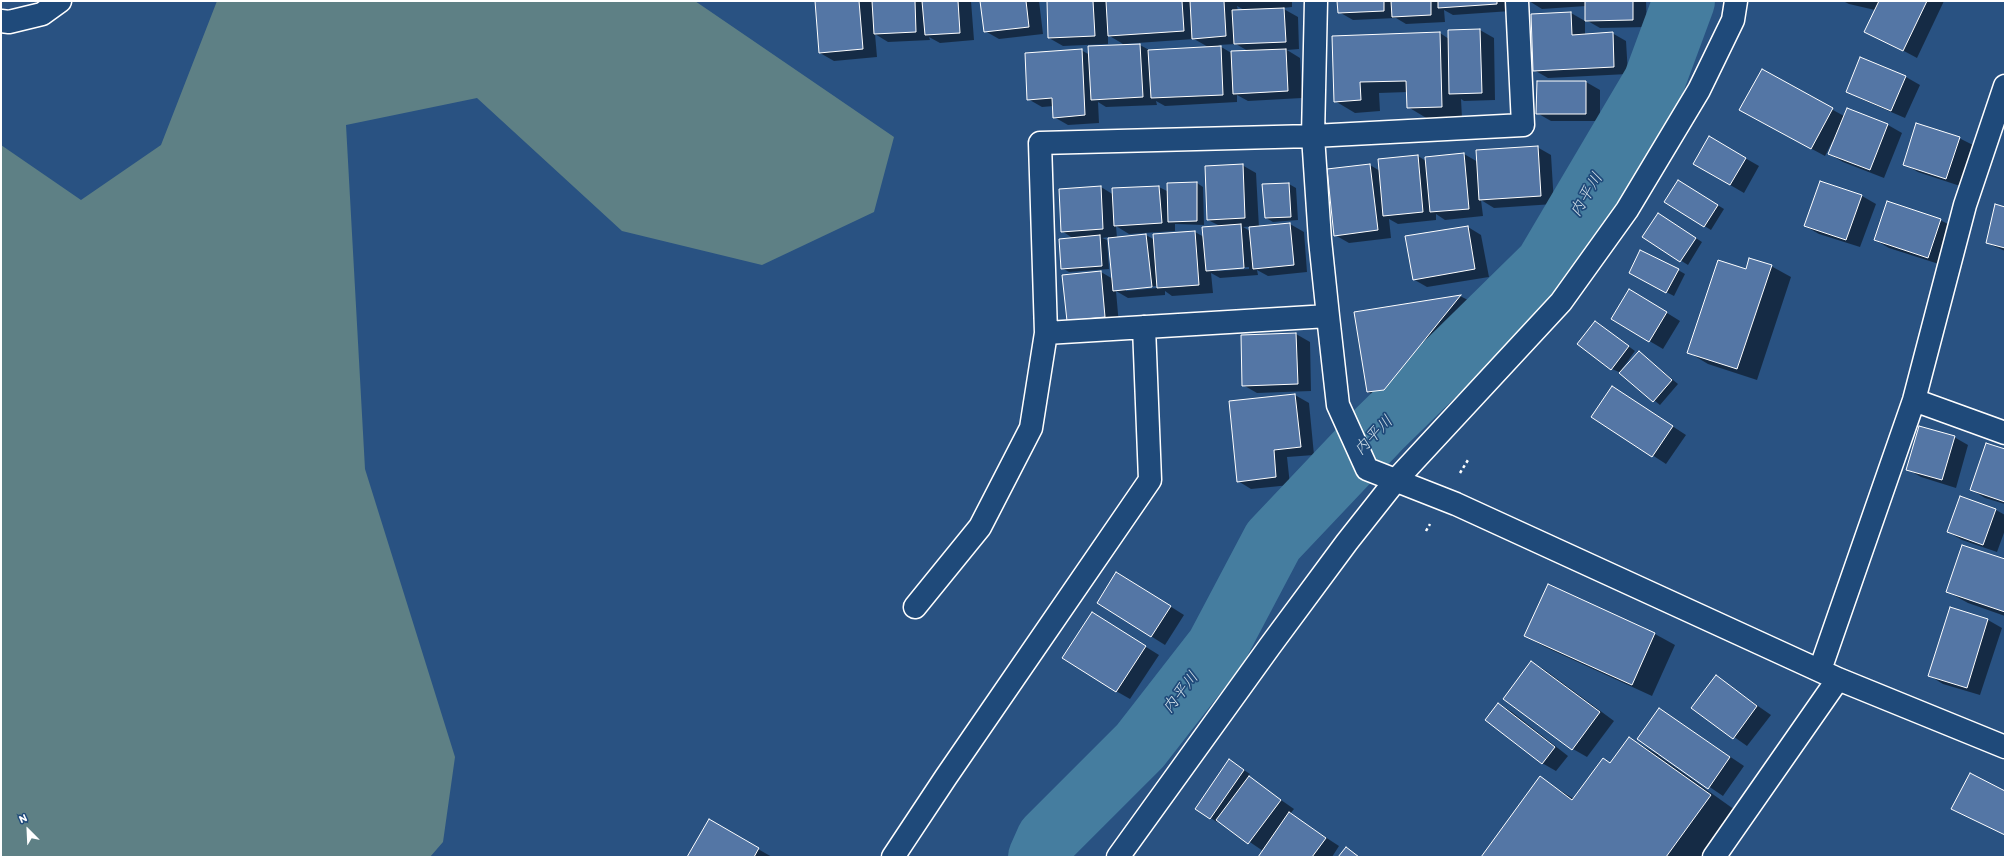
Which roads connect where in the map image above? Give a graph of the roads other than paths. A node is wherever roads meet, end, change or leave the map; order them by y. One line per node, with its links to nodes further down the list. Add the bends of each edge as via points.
1 (60, 1): 5 (street, via 42,14 9,22)
2 (1316, 1): 7 (street)
3 (1517, 1): 7 (street, via 1523,125)
4 (1736, 1): 13 (street, via 1733,20 1699,90 1627,210 1562,302)
5 (1, 21)
6 (2005, 86): 11 (street, via 1965,205)
7 (1313, 136): 8 (street); 10 (street, via 1040,143)
8 (1328, 316): 9 (street); 13 (street, via 1338,405 1367,469)
9 (1144, 327): 10 (street); 17 (street, via 1150,480)
10 (1046, 333): 14 (street, via 1031,428 980,527)
11 (1914, 400): 12 (street); 15 (street)
12 (2005, 433)
13 (1396, 480): 15 (street, via 1464,507); 18 (street, via 1311,591)
14 (915, 607)
15 (1829, 675): 16 (street); 19 (street)
16 (2005, 747)
17 (893, 857)
18 (1118, 857)
19 (1714, 857)

